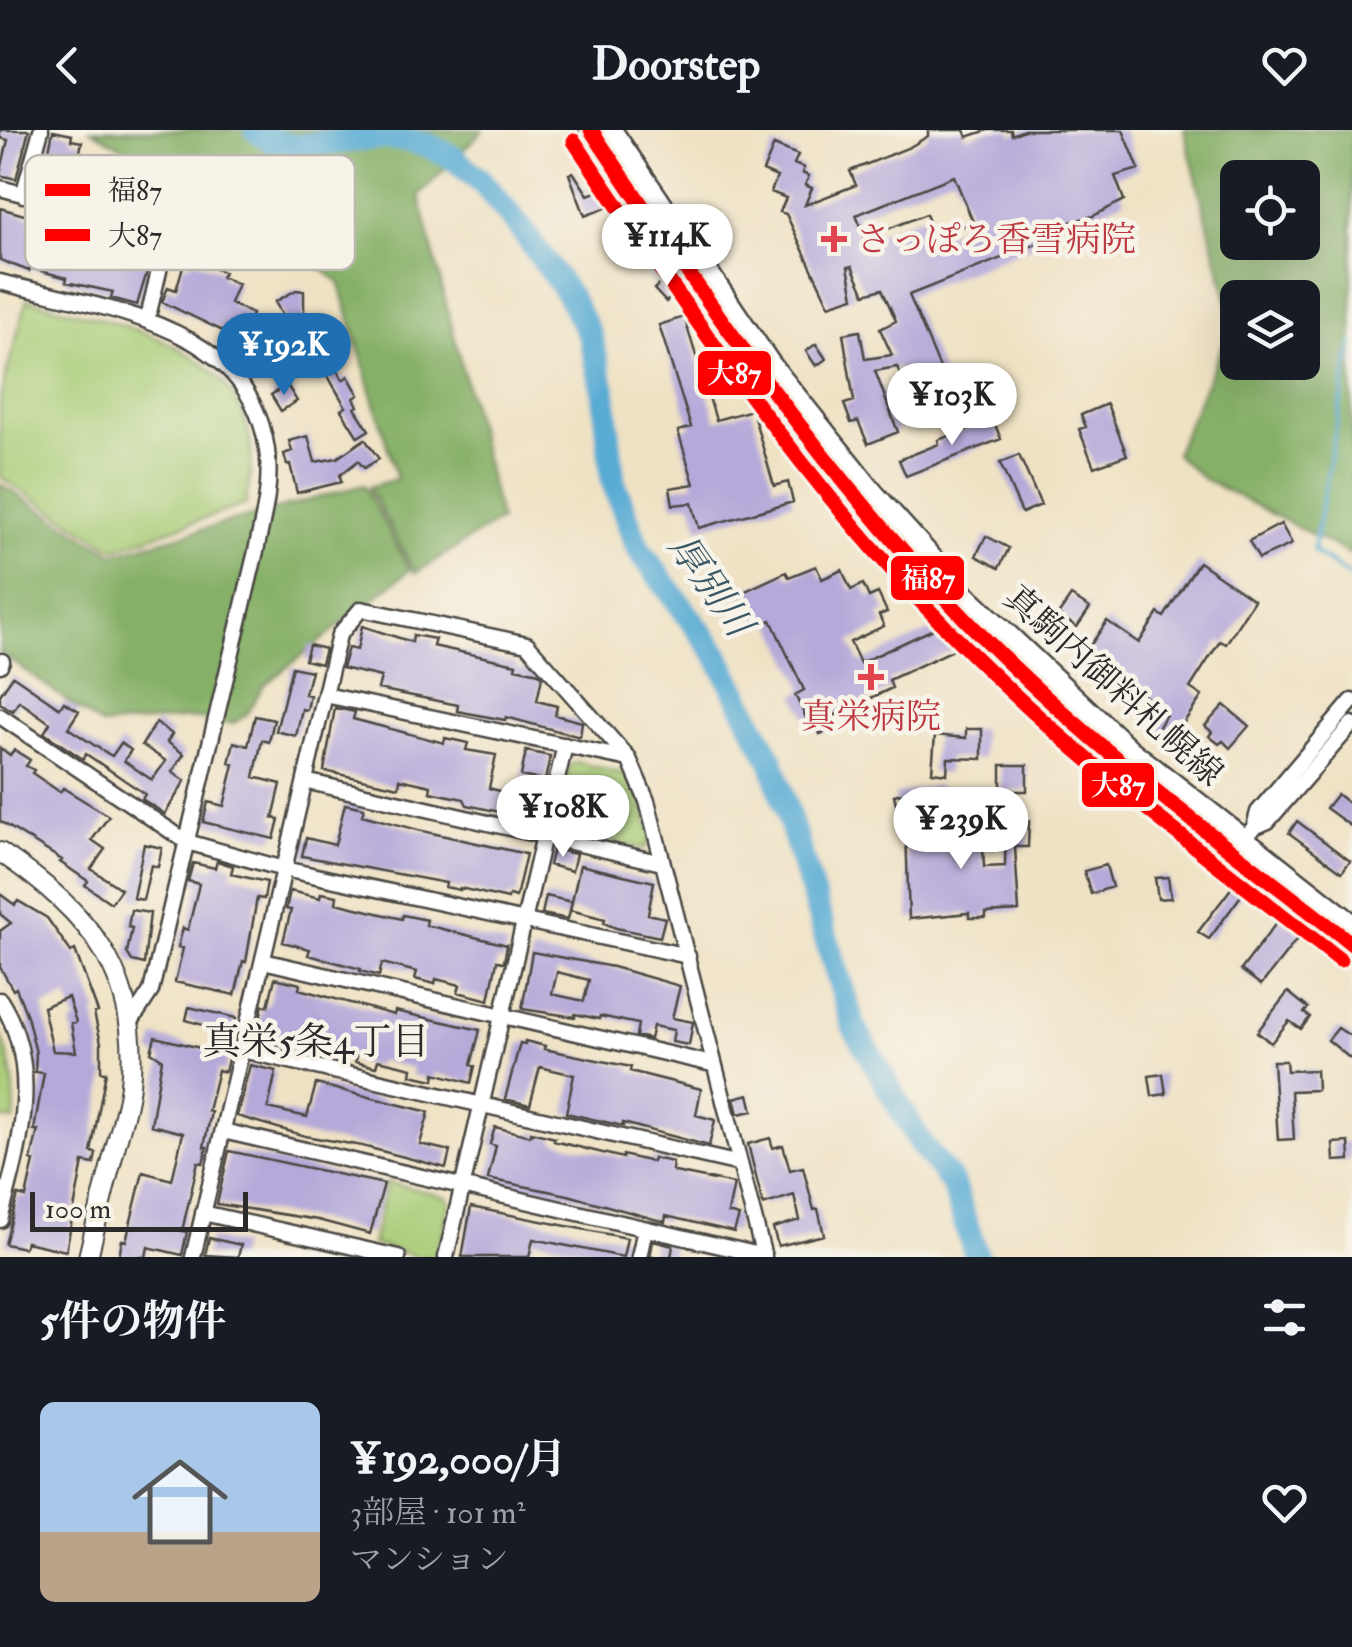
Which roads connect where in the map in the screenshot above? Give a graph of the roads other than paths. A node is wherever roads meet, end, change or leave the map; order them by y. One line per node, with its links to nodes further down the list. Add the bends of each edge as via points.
1 (41, 130): 4 (street)
2 (591, 130): 19 (main road, 真駒内御料札幌線, via 760,376 906,554 1033,685 1148,784)
3 (611, 130): 19 (main road, 真駒内御料札幌線, via 770,364 873,493 1044,672)
4 (34, 155)
5 (0, 188): 7 (street)
6 (25, 188): 7 (street)
7 (23, 195)
8 (159, 270): 10 (street)
9 (0, 282): 10 (street)
10 (147, 321): 20 (street, via 222,361 262,425 268,460 256,551)
11 (325, 696): 15 (street); 16 (street, via 339,635 361,608 528,644); 17 (street)
12 (1352, 701): 19 (street, via 1258,812)
13 (0, 716): 20 (street)
14 (1352, 724): 19 (street)
15 (565, 746): 16 (street); 18 (street)
16 (630, 759): 22 (street)
17 (305, 781): 18 (street); 23 (street)
18 (546, 835): 22 (street); 24 (street)
19 (1244, 840): 25 (main road, 真駒内御料札幌線); 26 (main road, 真駒内御料札幌線)
20 (187, 842): 23 (street); 31 (street, via 150,991)
21 (0, 852): 31 (street, via 41,880 97,938)
22 (662, 863): 27 (street)
23 (284, 869): 24 (street); 28 (street)
24 (526, 921): 27 (street); 30 (street)
25 (1352, 924)
26 (1352, 944)
27 (688, 956): 33 (street)
28 (262, 961): 30 (street); 32 (street)
29 (0, 1000): 37 (street, via 27,1076)
30 (503, 1019): 33 (street); 34 (street)
31 (130, 1024): 43 (street, via 130,1088)
32 (242, 1050): 34 (street); 35 (street)
33 (712, 1064): 36 (street)
34 (482, 1106): 36 (street); 38 (street)
35 (223, 1131): 38 (street); 39 (street)
36 (740, 1164): 42 (street)
37 (7, 1165): 40 (street)
38 (463, 1185): 41 (street); 46 (street)
39 (204, 1213): 44 (street); 45 (street)
40 (0, 1220)
41 (645, 1229): 42 (street); 47 (street)
42 (764, 1256)
43 (88, 1257)
44 (193, 1257)
45 (398, 1257)
46 (446, 1257)
47 (639, 1257)

